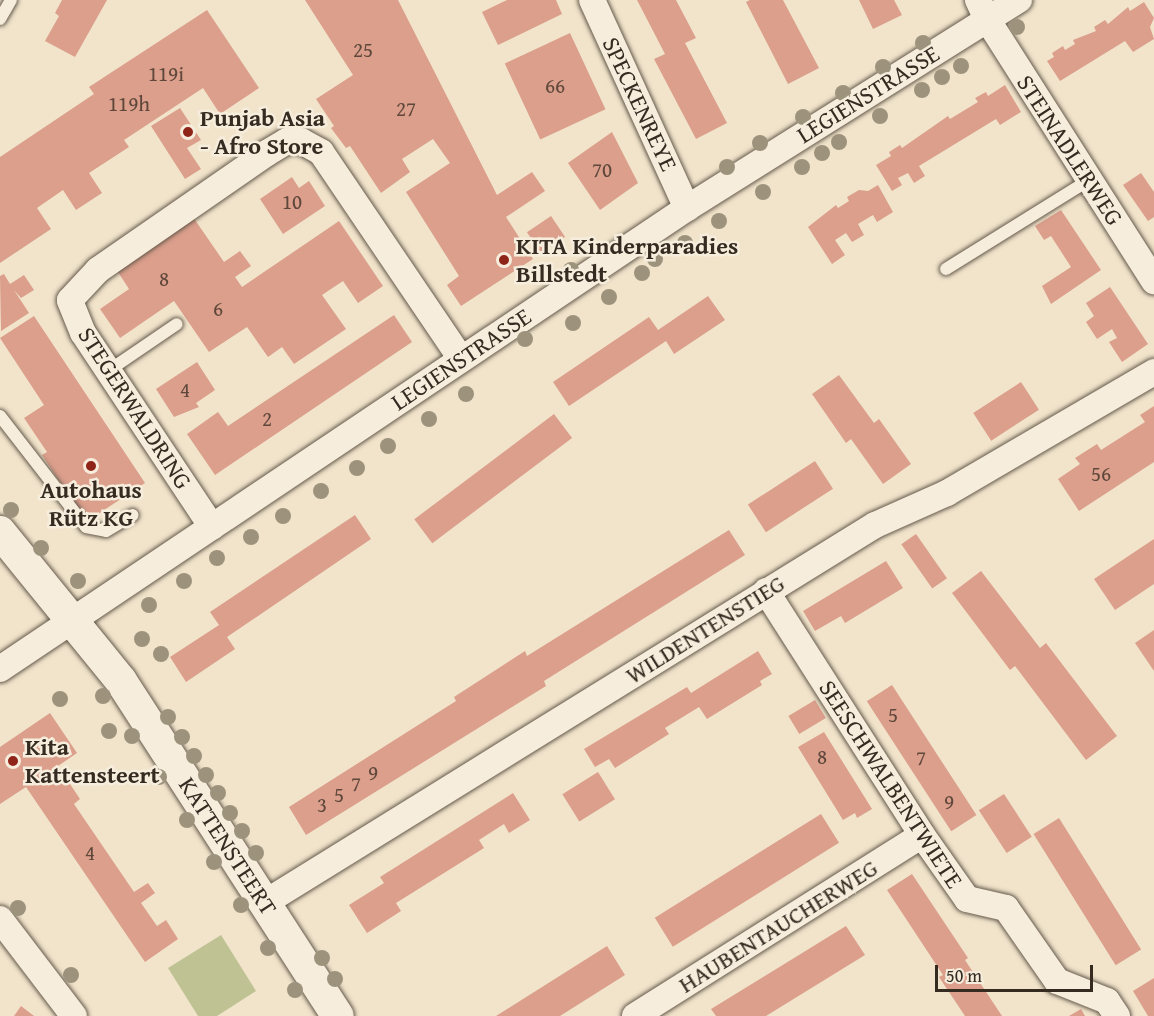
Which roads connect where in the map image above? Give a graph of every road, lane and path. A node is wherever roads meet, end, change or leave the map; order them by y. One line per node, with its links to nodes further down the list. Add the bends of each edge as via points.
1 (11, 0): 5 (lane)
2 (592, 0): 7 (street, SPECKENREYE)
3 (1018, 0): 4 (street, LEGIENSTRASSE)
4 (982, 10): 6 (street, STEINADLERWEG); 7 (street, LEGIENSTRASSE)
5 (0, 18)
6 (1089, 180): 8 (lane); 9 (street, STEINADLERWEG)
7 (687, 208): 11 (street, LEGIENSTRASSE)
8 (946, 269)
9 (1154, 281)
10 (177, 324): 12 (lane)
11 (461, 359): 12 (street, STEGERWALDRING, via 321,152 301,141 286,141 98,270 70,300 83,333); 16 (street, LEGIENSTRASSE)
12 (108, 371): 16 (street, STEGERWALDRING)
13 (1154, 372): 18 (street, WILDENTENSTIEG, via 947,493 875,525)
14 (0, 416): 15 (lane, via 86,527 106,531)
15 (133, 515)
16 (212, 527): 19 (street, LEGIENSTRASSE)
17 (0, 532): 19 (street, KATTENSTEERT)
18 (766, 591): 21 (street, SEESCHWALBENTWIETE); 22 (street, WILDENTENSTIEG)
19 (72, 620): 20 (street, LEGIENSTRASSE); 22 (street, KATTENSTEERT, via 121,681)
20 (0, 669)
21 (922, 835): 26 (street, HAUBENTAUCHERWEG); 27 (street, SEESCHWALBENTWIETE, via 967,900 1006,909 1057,981 1107,1001)
22 (266, 902): 25 (street, KATTENSTEERT)
23 (0, 919): 24 (street)
24 (74, 1016)
25 (338, 1016)
26 (635, 1016)
27 (1117, 1016)

